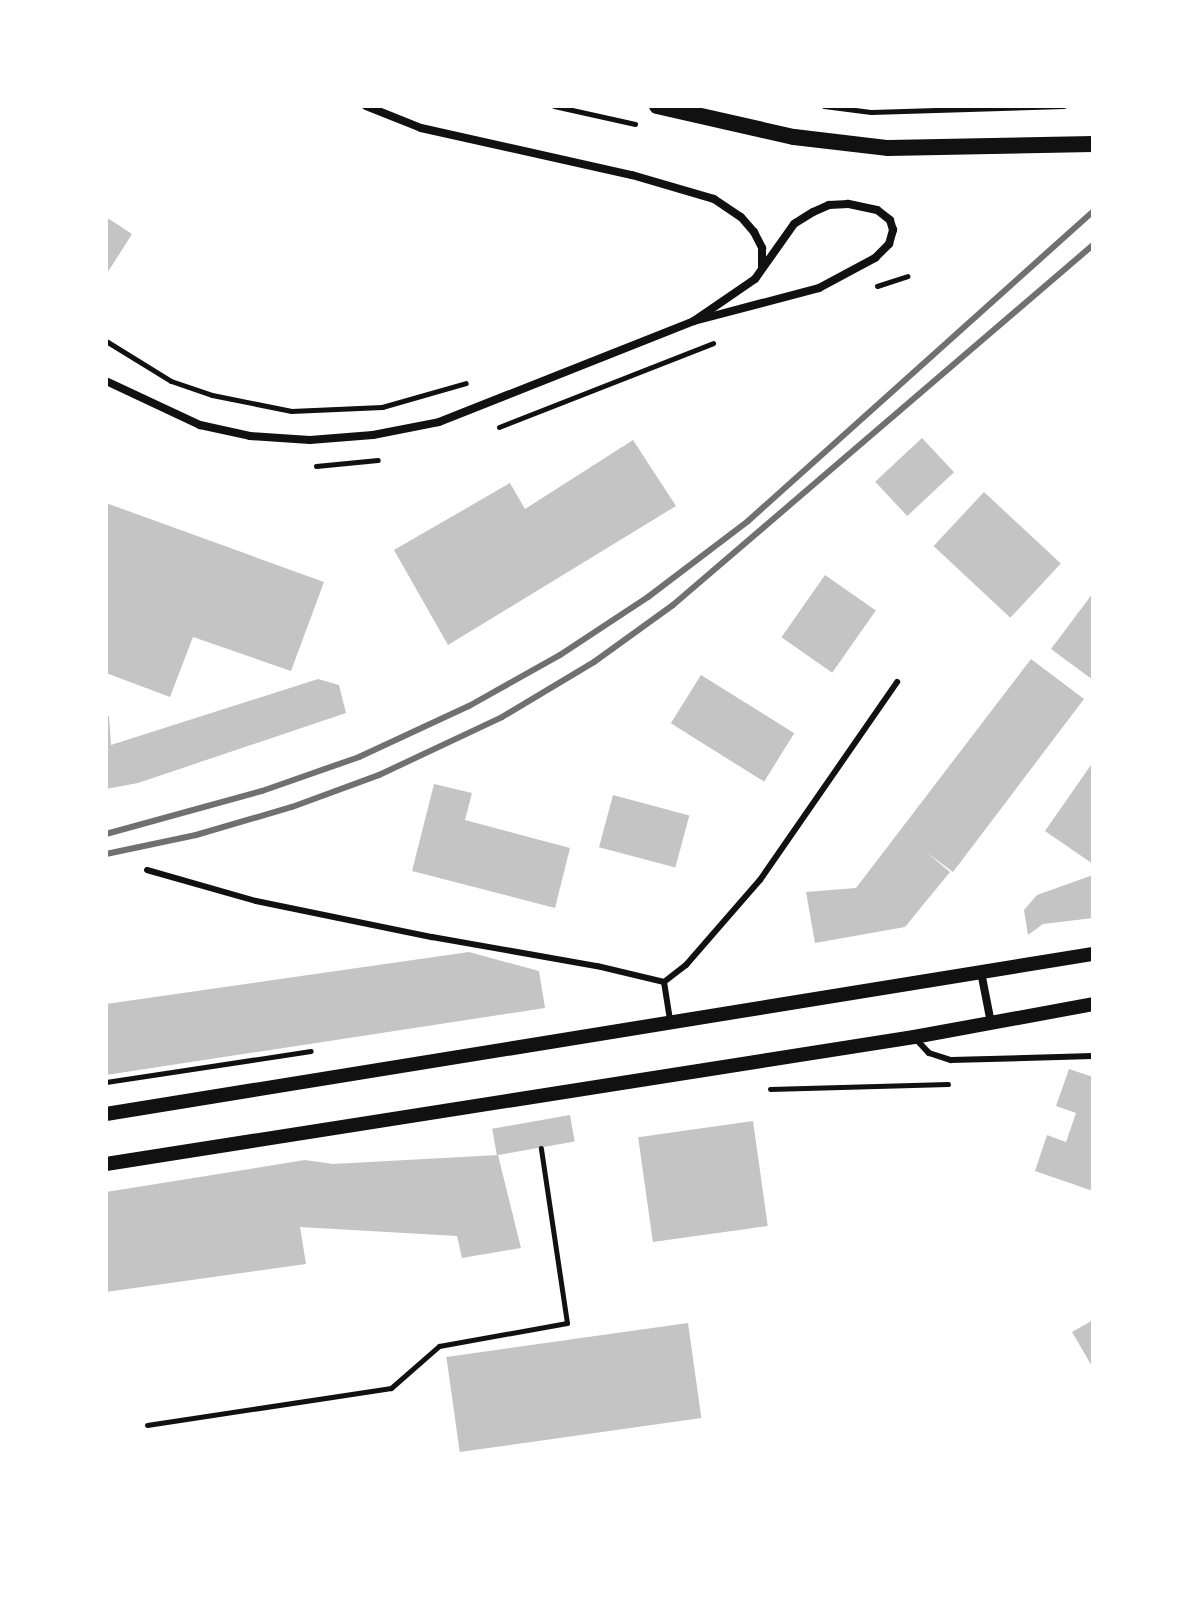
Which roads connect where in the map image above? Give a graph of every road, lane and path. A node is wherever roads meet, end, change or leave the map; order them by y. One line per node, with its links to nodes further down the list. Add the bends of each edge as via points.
1 (366, 106): 6 (street, via 421,128 632,175 714,199 754,232 762,248)
2 (657, 106): 5 (main road, via 794,137 944,149)
3 (824, 106): 4 (path, via 871,112)
4 (1064, 106)
5 (1093, 144)
6 (762, 267): 7 (street, via 738,294); 7 (street, via 794,224 829,205 877,210 890,220 889,244 875,258 829,283)
7 (694, 321): 10 (street, via 439,422 373,435 310,440 250,436 200,425)
8 (106, 341): 9 (path, via 171,381 291,411 382,407)
9 (476, 380)
10 (106, 381)
11 (897, 682): 15 (lane, via 760,880 686,965)
12 (147, 870): 15 (lane, via 256,901)
13 (1093, 954): 14 (street)
14 (981, 972): 17 (street); 18 (street)
15 (664, 982): 17 (lane)
16 (1093, 1004): 18 (street)
17 (670, 1023): 21 (street)
18 (991, 1023): 19 (street)
19 (914, 1037): 20 (lane, via 929,1053 951,1060); 23 (street)
20 (1093, 1056)
21 (106, 1114)
22 (541, 1148): 24 (path, via 567,1323 439,1346 391,1388)
23 (106, 1164)
24 (147, 1425)

